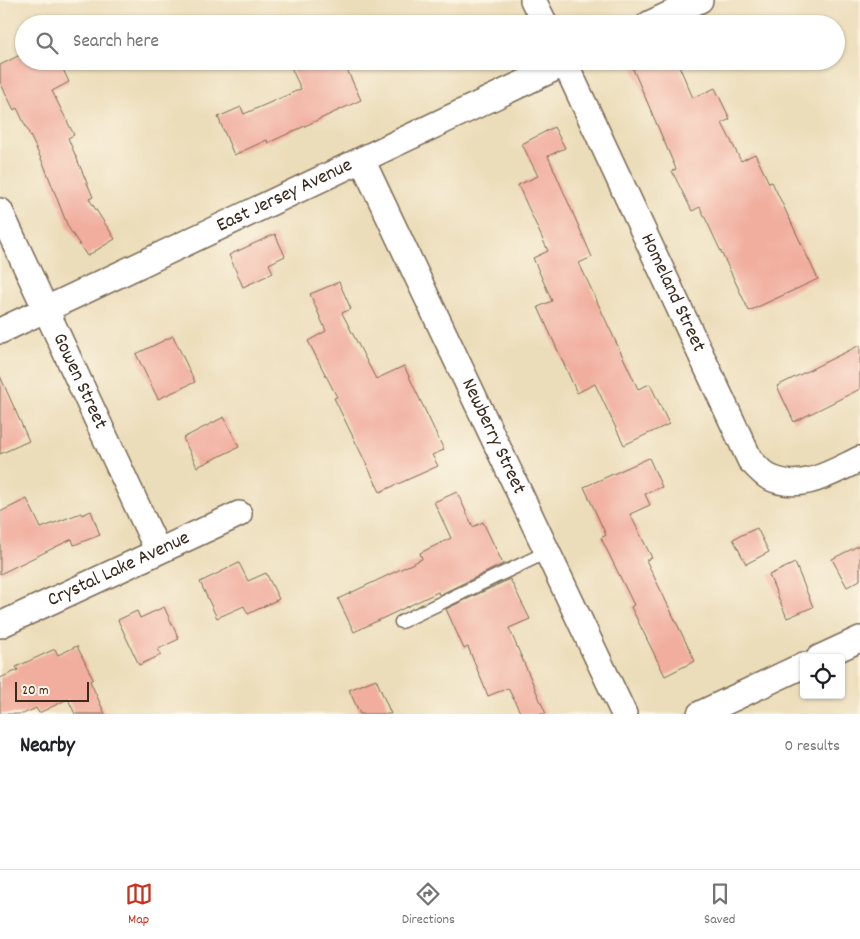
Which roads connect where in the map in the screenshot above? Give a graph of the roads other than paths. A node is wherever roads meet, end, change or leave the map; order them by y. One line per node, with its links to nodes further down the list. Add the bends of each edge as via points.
1 (533, 0): 3 (street)
2 (700, 0): 4 (street)
3 (540, 15)
4 (668, 15)
5 (549, 70): 7 (street, East Jersey Avenue)
6 (570, 70): 11 (street, Homeland Street, via 750,460 767,476 788,483 814,481)
7 (362, 160): 9 (street, East Jersey Avenue); 14 (street, Newberry Street)
8 (0, 211): 9 (street, Gowen Street)
9 (46, 310): 10 (street, East Jersey Avenue); 13 (street, Gowen Street)
10 (0, 331)
11 (860, 459)
12 (238, 514): 13 (street, Crystal Lake Avenue)
13 (158, 551): 16 (street, Crystal Lake Avenue)
14 (547, 552): 15 (lane); 20 (street, Newberry Street)
15 (401, 622)
16 (0, 625)
17 (860, 638): 18 (street)
18 (827, 654)
19 (800, 667): 21 (street)
20 (624, 714)
21 (700, 714)

